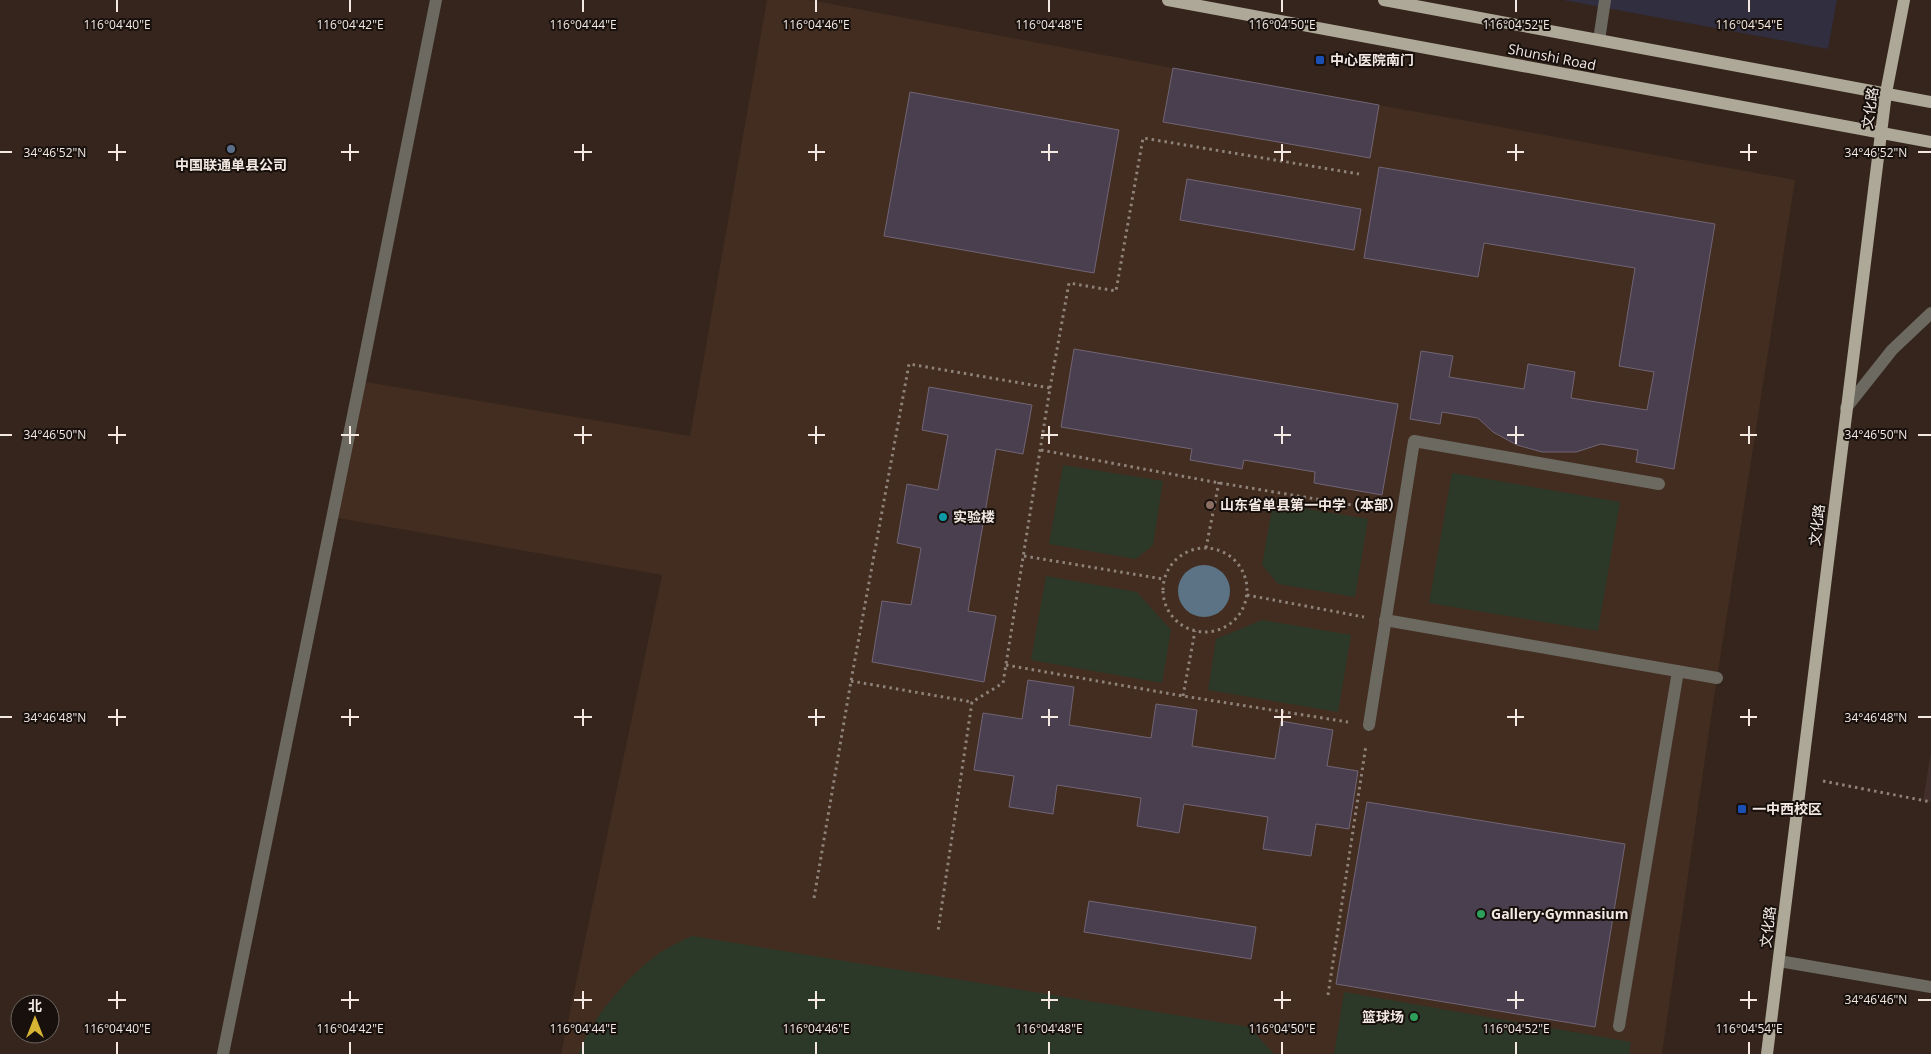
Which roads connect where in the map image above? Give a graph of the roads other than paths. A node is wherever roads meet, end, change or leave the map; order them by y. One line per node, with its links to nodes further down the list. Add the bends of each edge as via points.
1 (436, 0): 21 (street)
2 (1168, 0): 9 (main road, Shunshi Road)
3 (1384, 0): 6 (main road, Shunshi Road)
4 (1605, 0): 6 (street)
5 (1904, 0): 7 (main road, 文化路)
6 (1598, 40): 7 (main road, Shunshi Road)
7 (1886, 94): 8 (main road, Shunshi Road); 9 (main road, 文化路)
8 (1931, 102)
9 (1881, 134): 10 (main road, Shunshi Road); 12 (main road, 文化路)
10 (1931, 142)
11 (1931, 313): 12 (street, via 1892,350)
12 (1846, 408): 18 (main road, 文化路)
13 (1659, 484): 17 (street, via 1414,441)
14 (1385, 620): 15 (street)
15 (1678, 671): 16 (street); 20 (street)
16 (1717, 678)
17 (1369, 725)
18 (1778, 961): 19 (street); 22 (main road, 文化路)
19 (1931, 987)
20 (1619, 1026)
21 (223, 1054)
22 (1767, 1054)

